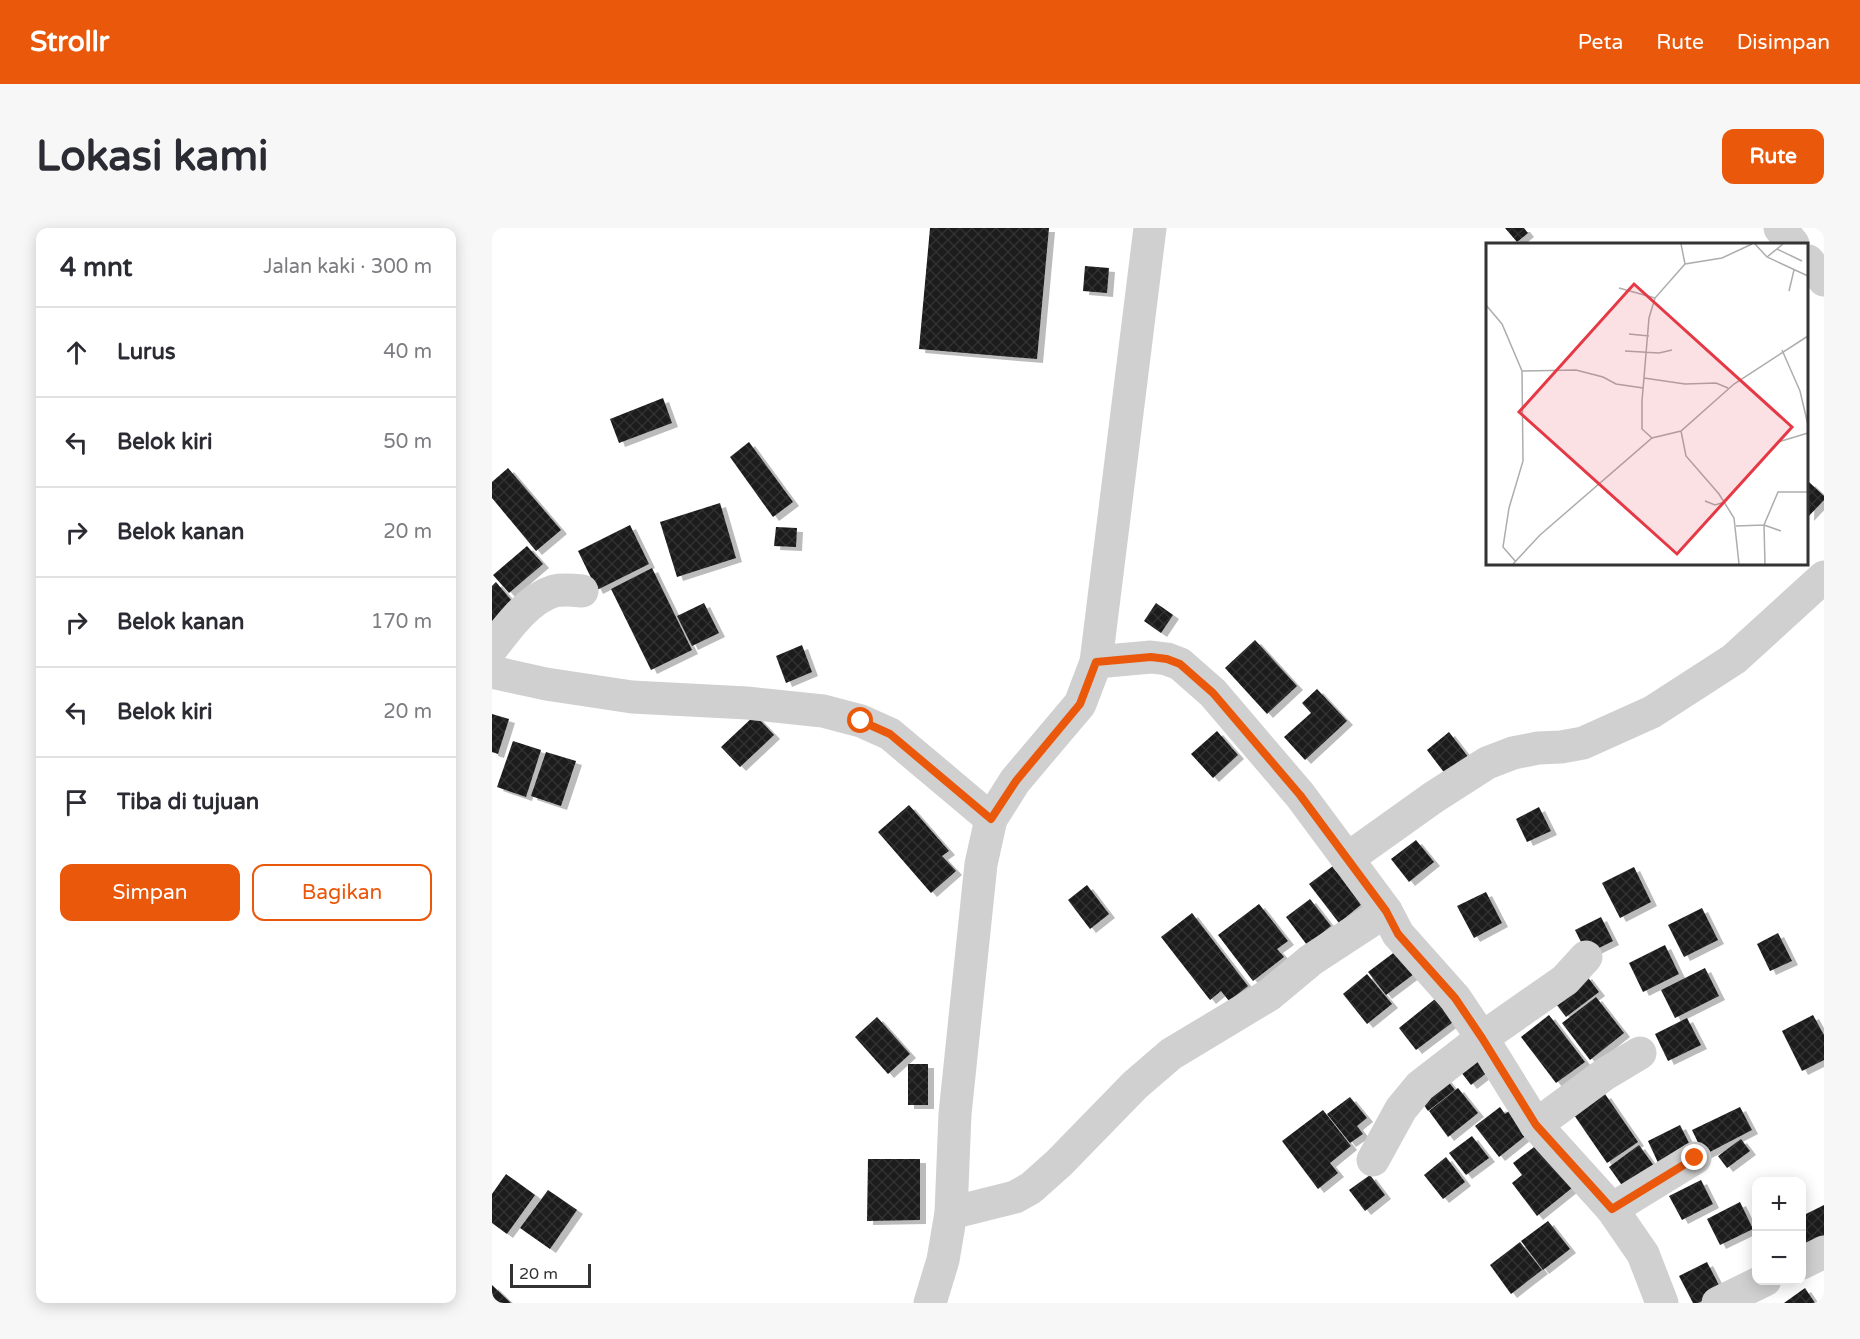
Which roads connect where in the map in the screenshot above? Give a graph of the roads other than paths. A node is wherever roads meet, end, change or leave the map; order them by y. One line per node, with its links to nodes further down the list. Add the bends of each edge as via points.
1 (1150, 228): 9 (street)
2 (1780, 228): 3 (street)
3 (1792, 243)
4 (1809, 262): 5 (street)
5 (1824, 280)
6 (1824, 577): 12 (street, via 1734,659 1662,705 1582,743 1513,753 1487,763)
7 (582, 591): 8 (street, via 553,592 540,598)
8 (492, 648)
9 (1096, 662): 11 (street, via 1080,704 1016,781); 12 (street, via 1151,657 1180,664 1213,693 1300,795)
10 (492, 672): 11 (street, via 632,697 747,703 812,710 861,721 890,734)
11 (991, 819): 21 (street, via 981,864 955,1114)
12 (1347, 859): 13 (street)
13 (1386, 911): 15 (street, via 1398,934 1455,998); 21 (street, via 1311,960 1269,994 1171,1054 1031,1188 1014,1197)
14 (1586, 957): 15 (street, via 1565,980)
15 (1482, 1038): 17 (street); 19 (street, via 1420,1086 1401,1109)
16 (1640, 1053): 17 (street)
17 (1536, 1125): 20 (street)
18 (1695, 1158): 20 (street)
19 (1372, 1160)
20 (1612, 1209): 26 (street, via 1643,1254)
21 (951, 1213): 25 (street)
22 (1824, 1252): 23 (street)
23 (1806, 1261)
24 (1756, 1285): 27 (street)
25 (930, 1303)
26 (1662, 1303)
27 (1718, 1303)

